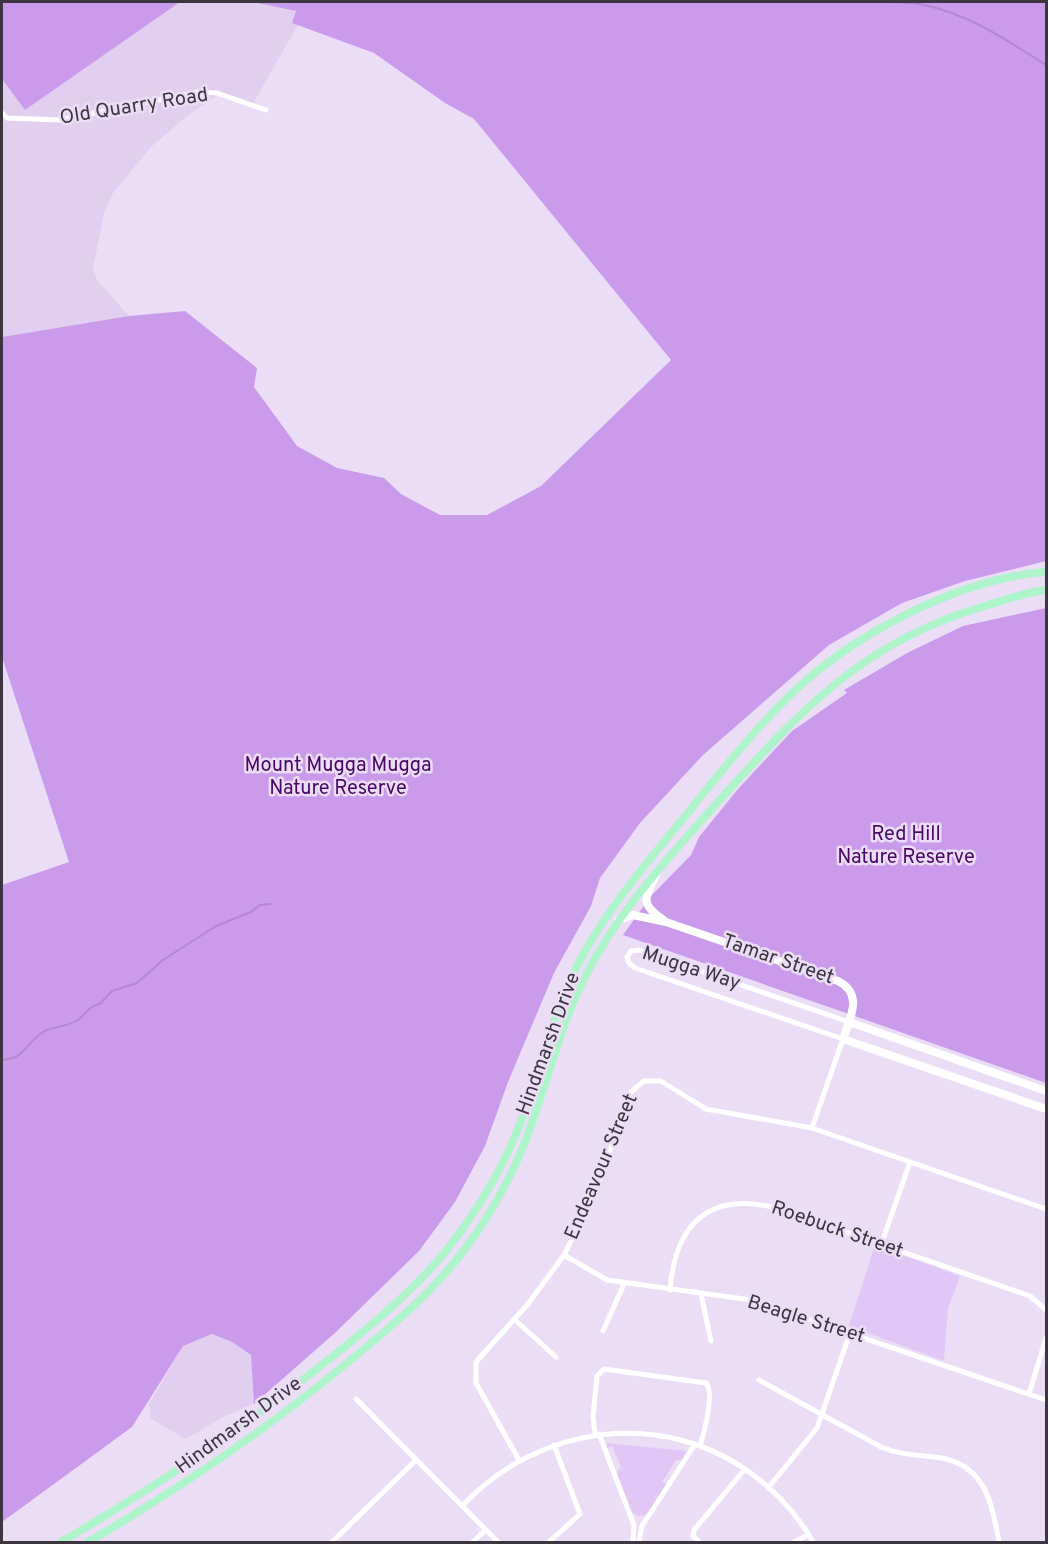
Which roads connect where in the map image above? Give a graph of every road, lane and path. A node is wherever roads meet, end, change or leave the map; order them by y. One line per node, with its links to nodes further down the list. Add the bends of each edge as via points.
1 (266, 110): 2 (street, Old Quarry Road, via 217,93 198,92 60,120 7,118)
2 (2, 113)
3 (1047, 572): 42 (main road, Hindmarsh Drive, via 998,580 921,608 848,649 788,697 638,872 601,924 561,1002 526,1107 502,1164 474,1212 437,1261 385,1313 272,1404 170,1475)
4 (1047, 590): 5 (main road, Hindmarsh Drive, via 969,610 932,625 895,643 834,682 794,719)
5 (660, 866): 6 (main road, Hindmarsh Drive); 7 (main road, Tamar Street, via 646,904)
6 (618, 920): 7 (main road, Tamar Street, via 633,915); 43 (main road, Hindmarsh Drive, via 571,1008 516,1164 451,1267 404,1315 290,1408 202,1471)
7 (666, 922): 8 (main road, Tamar Street, via 844,983 854,998)
8 (849, 1022): 9 (main road, Tamar Street); 9 (street, Mugga Way, via 639,950 631,951 627,957 635,968); 10 (main road, Mugga Way)
9 (843, 1039): 11 (main road, Mugga Way); 12 (street, Tamar Street)
10 (1047, 1091)
11 (1047, 1109)
12 (812, 1128): 13 (street, Endeavour Street); 16 (street, Endeavour Street, via 720,1113 706,1109 661,1081 644,1081 630,1093 595,1193)
13 (910, 1162): 14 (street, Endeavour Street); 15 (street)
14 (1047, 1209)
15 (881, 1245): 18 (street, Roebuck Street, via 776,1208 750,1202 728,1204 705,1213 683,1236 675,1254); 20 (street, Roebuck Street, via 1030,1296)
16 (564, 1255): 17 (street, Beagle Street, via 600,1277); 21 (street, Endeavour Street)
17 (624, 1284): 18 (street, Beagle Street); 22 (street)
18 (670, 1290): 19 (street, Beagle Street)
19 (701, 1294): 23 (street, Beagle Street, via 751,1300); 25 (street)
20 (1047, 1310)
21 (514, 1319): 26 (street); 36 (street, Endeavour Street, via 479,1357 474,1372 477,1385)
22 (603, 1331)
23 (850, 1333): 28 (street, Beagle Street); 31 (street)
24 (1047, 1338): 28 (street)
25 (711, 1341)
26 (556, 1357)
27 (759, 1380): 31 (street)
28 (1029, 1394): 30 (street, Beagle Street)
29 (356, 1399): 35 (street)
30 (1047, 1400)
31 (822, 1415): 38 (street, via 807,1443); 53 (street, via 891,1451 950,1460 966,1467 978,1477 990,1499)
32 (597, 1434): 33 (street); 34 (street, via 648,1434); 34 (street, via 593,1417 597,1376 604,1369 706,1383 710,1389 705,1431); 48 (street, via 634,1525)
33 (554, 1445): 36 (street); 47 (street, via 580,1514)
34 (698, 1445): 37 (street); 49 (street, via 642,1526)
35 (416, 1460): 39 (street); 44 (street)
36 (519, 1460): 39 (street)
37 (745, 1469): 38 (street); 50 (street, via 694,1530 694,1539)
38 (768, 1488): 41 (street)
39 (462, 1506): 40 (street)
40 (485, 1530): 45 (street); 46 (street)
41 (808, 1534): 51 (street); 52 (street)
42 (61, 1542)
43 (88, 1542)
44 (332, 1542)
45 (473, 1542)
46 (498, 1542)
47 (549, 1542)
48 (633, 1542)
49 (639, 1542)
50 (699, 1542)
51 (794, 1542)
52 (813, 1542)
53 (999, 1542)

